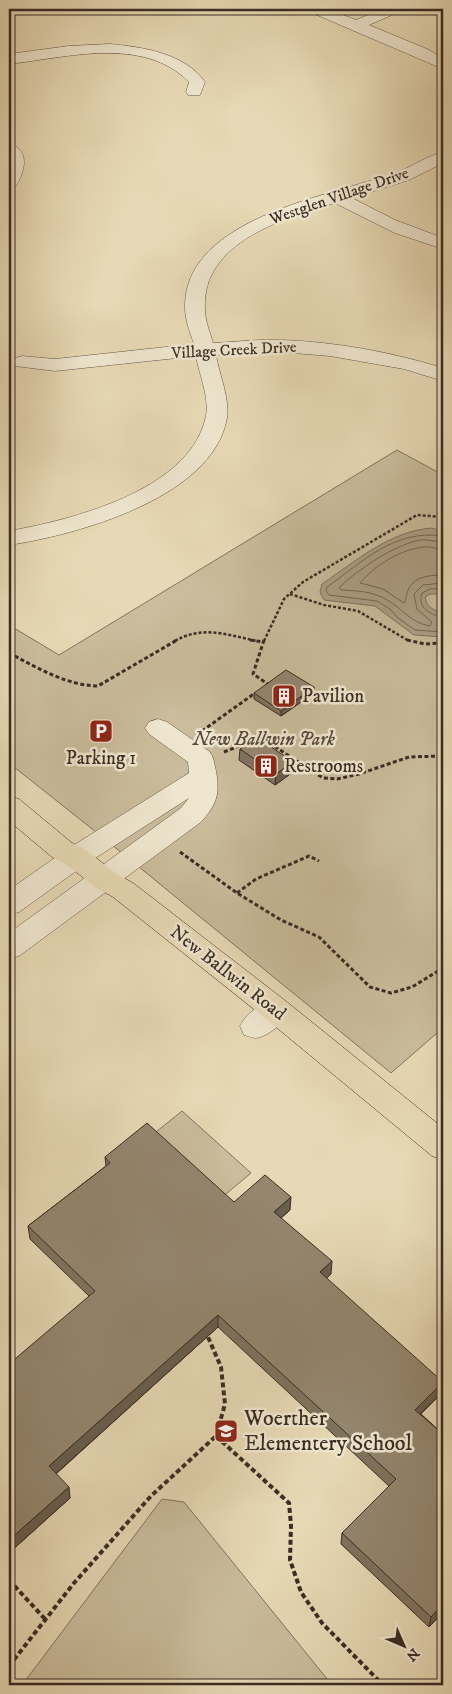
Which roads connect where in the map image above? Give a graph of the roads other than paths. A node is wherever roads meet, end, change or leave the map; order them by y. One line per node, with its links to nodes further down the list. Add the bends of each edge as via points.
1 (315, 9): 3 (street)
2 (394, 9): 3 (street)
3 (357, 25): 5 (street)
4 (9, 59): 6 (street, via 84,42 119,41 183,68 196,82)
5 (443, 64)
6 (194, 99)
7 (9, 149): 9 (street, via 16,162 16,171)
8 (443, 157): 10 (street, Westglen Village Drive, via 403,176)
9 (9, 183)
10 (336, 196): 11 (street, via 381,221); 12 (street, Westglen Village Drive, via 267,220 232,239 219,251 204,272 194,301)
11 (443, 244)
12 (205, 349): 13 (street, Village Creek Drive, via 55,365); 14 (street, Village Creek Drive, via 281,346 330,350 408,364); 15 (street, Westglen Village Drive, via 216,420 200,454 144,497 109,513 53,530)
13 (13, 360)
14 (443, 375)
15 (9, 538)
16 (158, 728): 17 (street, via 201,758)
17 (204, 776): 19 (street); 20 (street, via 205,793 191,815)
18 (9, 806): 19 (main road, New Ballwin Road, via 62,850)
19 (76, 857): 20 (main road, New Ballwin Road); 21 (street)
20 (105, 880): 22 (street); 23 (main road, New Ballwin Road, via 123,890 265,1018)
21 (9, 904)
22 (9, 948)
23 (443, 1146)

